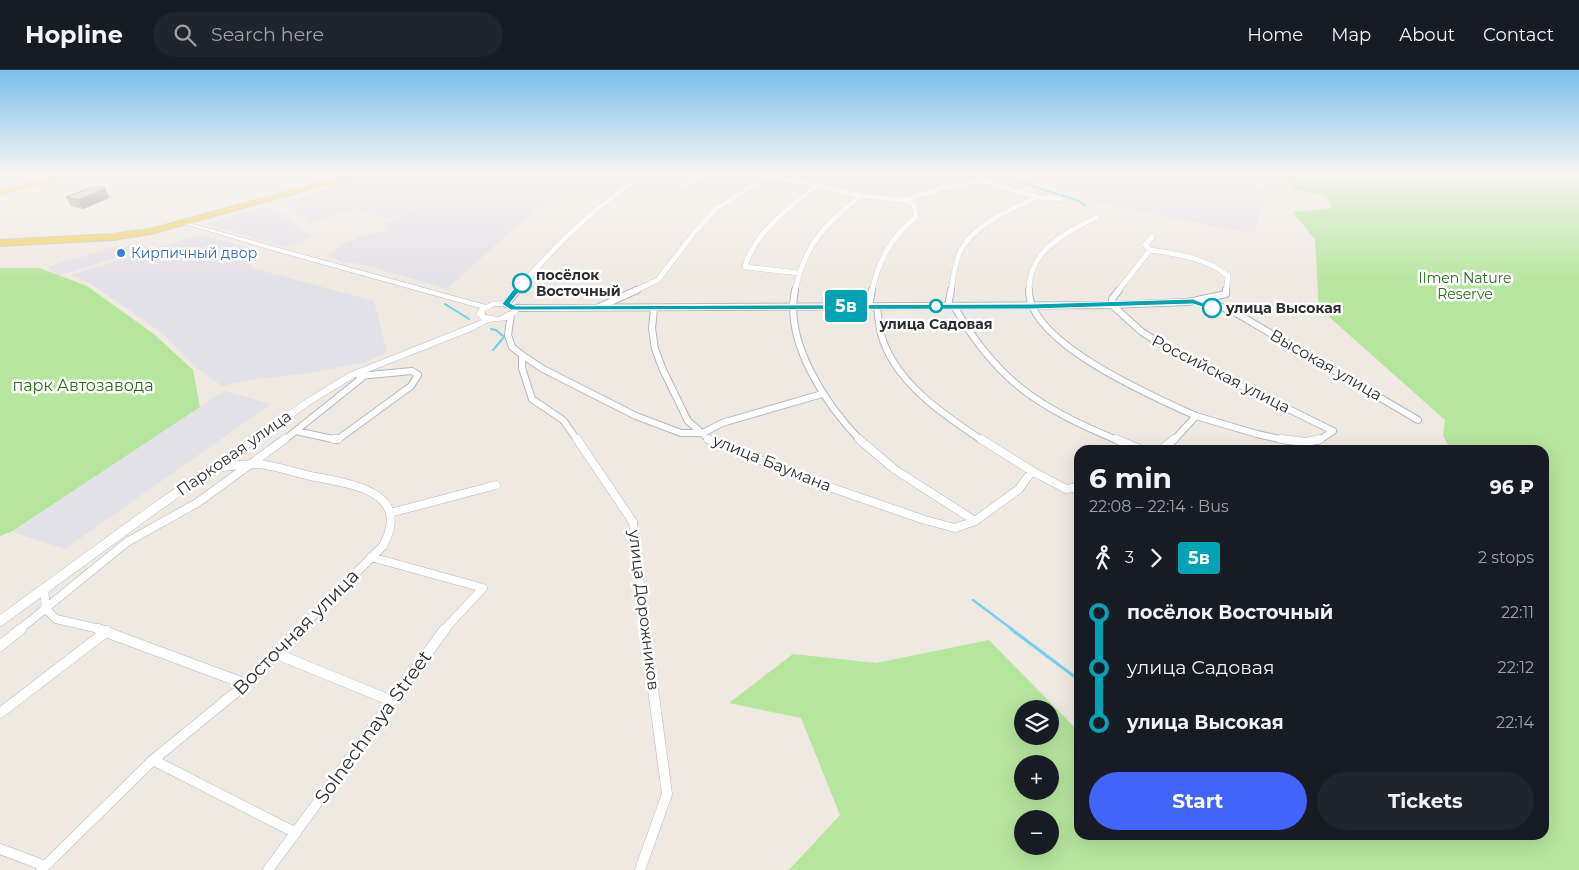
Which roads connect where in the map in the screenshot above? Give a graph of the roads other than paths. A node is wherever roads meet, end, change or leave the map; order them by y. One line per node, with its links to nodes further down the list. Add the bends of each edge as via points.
1 (237, 209): 9 (main road)
2 (596, 209): 16 (street, via 563,237)
3 (716, 209): 25 (street, via 658,280)
4 (787, 209): 13 (street, via 757,241 745,267)
5 (843, 209): 13 (street, via 810,245)
6 (915, 209): 18 (street, via 916,217 888,242 878,262)
7 (1014, 209): 20 (street, via 966,242 956,263)
8 (1097, 216): 21 (street, via 1044,250 1033,266 1029,284)
9 (188, 223): 11 (main road, via 113,237); 22 (street)
10 (1152, 237): 12 (street, via 1145,245)
11 (0, 243)
12 (1150, 250): 15 (street, via 1211,265 1225,272 1228,276 1226,294); 17 (street, via 1112,299)
13 (799, 273): 23 (street)
14 (1193, 301): 15 (street); 17 (street); 24 (street, via 1218,309)
15 (1205, 301): 24 (street, Высокая улица)
16 (506, 304): 22 (street); 27 (street)
17 (1112, 305): 21 (street); 31 (street, Российская улица, via 1125,320 1149,338 1333,431 1317,441 1299,442)
18 (868, 306): 19 (street); 23 (street)
19 (877, 306): 20 (street); 39 (street, via 877,321 887,350 929,401 964,428)
20 (951, 306): 21 (street); 35 (street, via 995,368 1021,389 1045,406)
21 (1032, 306): 31 (street, via 1040,319 1070,348 1102,370)
22 (486, 307): 28 (street, via 480,314)
23 (793, 307): 26 (street); 30 (street, via 804,358)
24 (1224, 307): 32 (street, Высокая улица)
25 (595, 309): 26 (street); 27 (street)
26 (654, 309): 34 (street, улица Баумана, via 655,349 663,370 688,421)
27 (513, 312): 28 (street, Парковая улица, via 497,320); 29 (street, via 508,334 512,348)
28 (487, 320): 38 (street, Парковая улица, via 352,375)
29 (522, 354): 34 (street, via 543,369 636,416 681,433); 61 (street, улица Дорожников, via 522,368 532,399 563,420 633,522 642,615 667,794)
30 (822, 394): 34 (street, via 722,423); 43 (street, via 852,431 882,460)
31 (1196, 416): 36 (street)
32 (1418, 420)
33 (296, 431): 33 (street, via 360,376 412,371 418,375 411,386 337,440); 37 (street)
34 (702, 433): 43 (street, улица Баумана, via 709,440 809,480 925,520 955,528)
35 (1130, 445)
36 (1168, 445)
37 (249, 466): 38 (street); 42 (street, via 258,464 364,487 383,500); 46 (street, via 198,503 127,542)
38 (213, 468): 44 (street, Парковая улица)
39 (1032, 470): 41 (street, via 1066,489); 43 (street, via 1018,489)
40 (496, 485): 42 (street)
41 (1074, 488)
42 (390, 513): 45 (street, Восточная улица, via 389,535 384,546)
43 (975, 522)
44 (88, 557): 46 (street); 47 (street, Парковая улица)
45 (371, 557): 52 (street, Восточная улица); 54 (street, Solnechnaya Street, via 483,588 440,634)
46 (104, 559): 48 (street)
47 (44, 588): 48 (street); 49 (street, Парковая улица)
48 (46, 609): 50 (street, via 56,619); 51 (street)
49 (0, 621)
50 (107, 630): 53 (street); 55 (street)
51 (0, 646)
52 (277, 654): 53 (street, Восточная улица); 54 (street)
53 (246, 684): 56 (street, Восточная улица)
54 (392, 701): 57 (street, Solnechnaya Street)
55 (0, 713)
56 (154, 760): 57 (street); 59 (street, Восточная улица)
57 (296, 833): 60 (street, Solnechnaya Street)
58 (0, 849): 59 (street)
59 (43, 868)
60 (268, 870)
61 (640, 870)

